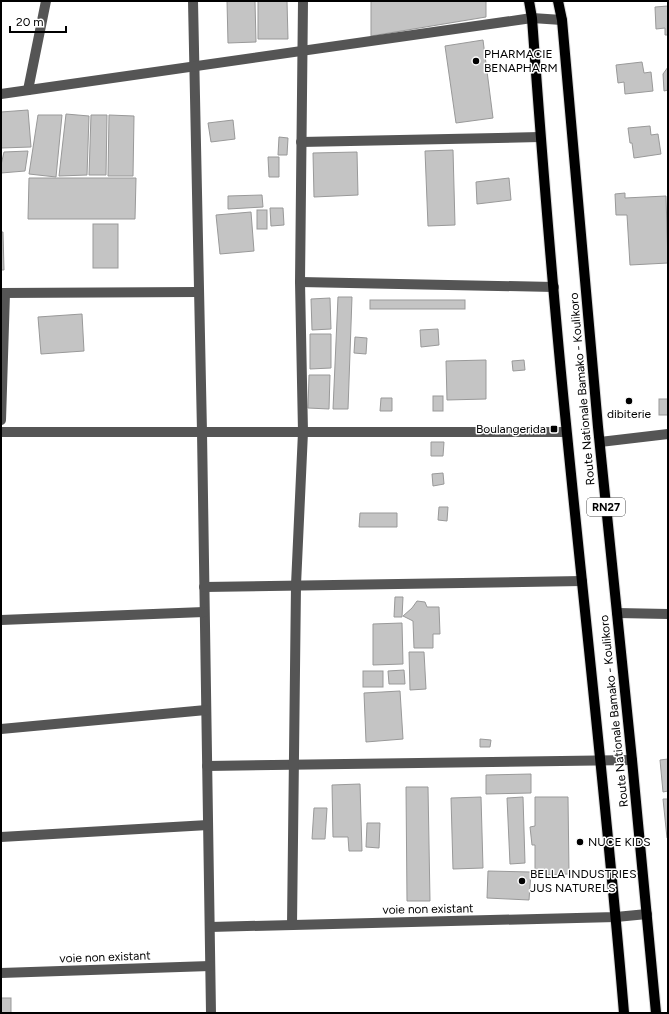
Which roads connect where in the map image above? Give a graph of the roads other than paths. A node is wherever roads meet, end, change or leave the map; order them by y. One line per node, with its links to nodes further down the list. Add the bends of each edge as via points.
1 (46, 1): 10 (street)
2 (193, 1): 9 (street)
3 (303, 1): 8 (street)
4 (529, 1): 6 (main road, Route Nationale Bamako - Koulikoro / RN27)
5 (558, 1): 7 (main road, Route Nationale Bamako - Koulikoro / RN27)
6 (532, 18): 7 (street); 8 (street); 12 (main road, Route Nationale Bamako - Koulikoro / RN27)
7 (562, 20): 24 (main road, Route Nationale Bamako - Koulikoro / RN27)
8 (302, 51): 9 (street); 13 (street)
9 (194, 66): 10 (street); 16 (street)
10 (28, 90): 11 (street)
11 (1, 94)
12 (540, 136): 13 (street); 15 (main road, Route Nationale Bamako - Koulikoro / RN27)
13 (301, 142): 14 (street)
14 (300, 282): 15 (street); 21 (street)
15 (554, 287): 22 (main road, Route Nationale Bamako - Koulikoro / RN27)
16 (198, 292): 17 (street); 20 (street)
17 (3, 293): 18 (street)
18 (1, 420)
19 (1, 432): 20 (street)
20 (202, 432): 21 (street); 27 (street)
21 (304, 432): 22 (street); 26 (street)
22 (566, 432): 25 (main road, Route Nationale Bamako - Koulikoro / RN27)
23 (668, 434): 24 (street)
24 (600, 442): 29 (main road, Route Nationale Bamako - Koulikoro / RN27)
25 (582, 581): 26 (street); 34 (main road, Route Nationale Bamako - Koulikoro / RN27)
26 (296, 585): 27 (street); 36 (street)
27 (204, 587): 28 (street)
28 (204, 612): 31 (street); 32 (street)
29 (617, 612): 30 (street); 35 (main road, Route Nationale Bamako - Koulikoro / RN27)
30 (668, 614)
31 (1, 620)
32 (206, 710): 33 (street); 37 (street)
33 (1, 729)
34 (601, 760): 35 (street); 36 (street); 41 (main road, Route Nationale Bamako - Koulikoro / RN27)
35 (632, 760): 40 (main road, Route Nationale Bamako - Koulikoro / RN27)
36 (294, 765): 37 (street); 42 (street)
37 (207, 766): 38 (street)
38 (208, 824): 39 (street); 43 (street)
39 (1, 837)
40 (647, 914): 41 (street, voie non existant); 48 (main road, Route Nationale Bamako - Koulikoro / RN27)
41 (616, 917): 42 (street, voie non existant); 47 (main road, Route Nationale Bamako - Koulikoro / RN27)
42 (292, 925): 43 (street, voie non existant)
43 (210, 927): 44 (street)
44 (210, 966): 45 (street, voie non existant); 46 (street)
45 (1, 973)
46 (211, 1013)
47 (624, 1013)
48 (656, 1013)

